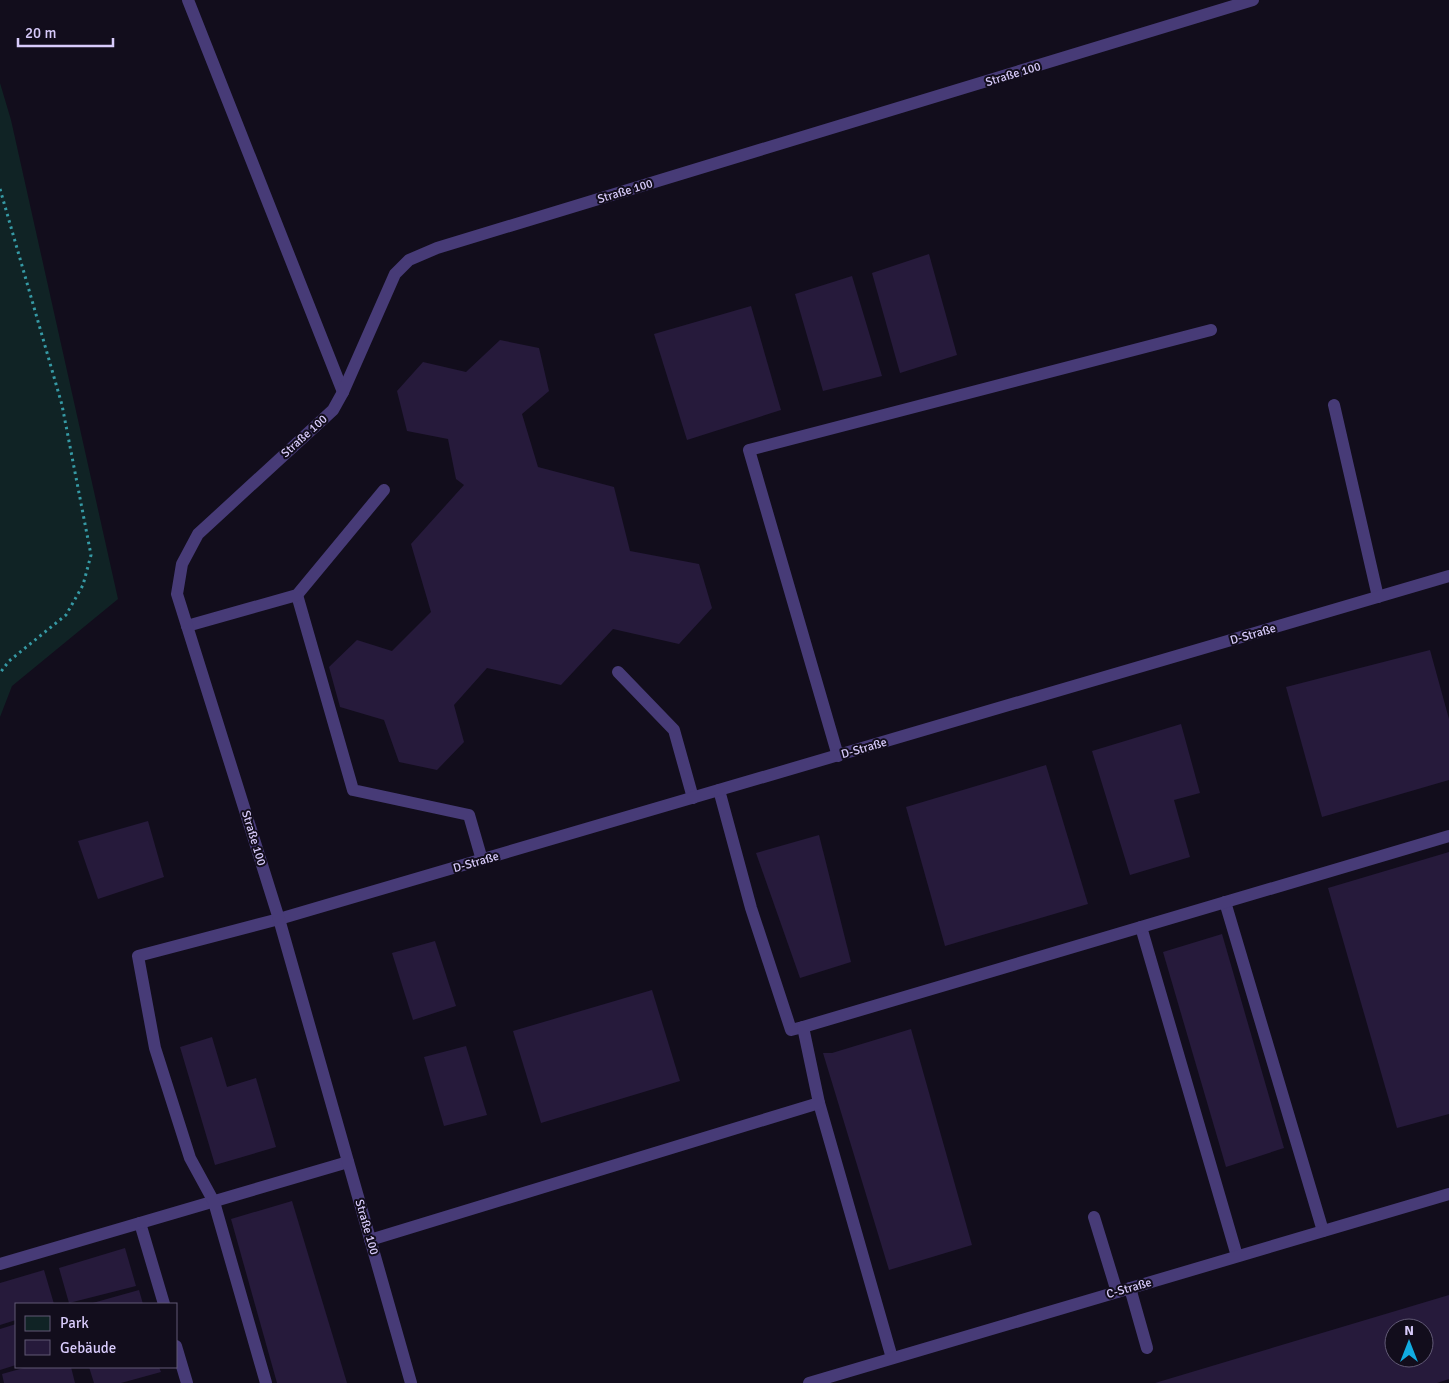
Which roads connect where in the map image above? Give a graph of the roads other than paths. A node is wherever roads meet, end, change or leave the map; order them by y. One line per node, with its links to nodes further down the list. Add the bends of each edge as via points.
1 (188, 0): 4 (lane)
2 (1253, 0): 4 (lane, Straße 100, via 437,248 409,260 395,274)
3 (1211, 330): 12 (lane, via 749,450)
4 (343, 392): 10 (lane, Straße 100, via 333,410 198,534 182,564 177,594)
5 (1334, 405): 9 (lane)
6 (384, 490): 8 (lane)
7 (1449, 576): 9 (lane, D-Straße)
8 (297, 596): 10 (lane); 16 (lane, via 353,790 469,814)
9 (1378, 597): 12 (lane, D-Straße)
10 (188, 626): 18 (lane, Straße 100)
11 (618, 672): 14 (lane, via 674,730)
12 (838, 756): 13 (lane, D-Straße)
13 (719, 790): 14 (lane, D-Straße); 20 (lane, via 751,908 791,1030)
14 (693, 798): 16 (lane, D-Straße)
15 (1449, 836): 17 (lane)
16 (482, 860): 18 (lane, D-Straße)
17 (1224, 902): 19 (lane); 27 (lane)
18 (280, 919): 22 (lane, Straße 100); 24 (lane, D-Straße, via 138,956 155,1048 190,1158)
19 (1142, 927): 20 (lane); 29 (lane)
20 (803, 1027): 21 (lane)
21 (819, 1103): 28 (lane); 36 (lane)
22 (348, 1162): 24 (lane); 28 (lane, Straße 100)
23 (1449, 1194): 27 (lane, C-Straße)
24 (214, 1202): 26 (lane); 38 (lane)
25 (1094, 1217): 32 (lane)
26 (140, 1223): 30 (lane); 33 (lane)
27 (1323, 1231): 29 (lane, C-Straße)
28 (370, 1240): 39 (lane, Straße 100)
29 (1237, 1256): 31 (lane, C-Straße)
30 (0, 1264)
31 (1130, 1288): 32 (lane, C-Straße); 34 (lane)
32 (1117, 1292): 36 (lane, C-Straße)
33 (164, 1303)
34 (1148, 1348)
35 (178, 1353): 37 (lane)
36 (892, 1358): 40 (lane, C-Straße)
37 (187, 1383)
38 (266, 1383)
39 (411, 1383)
40 (809, 1383)

